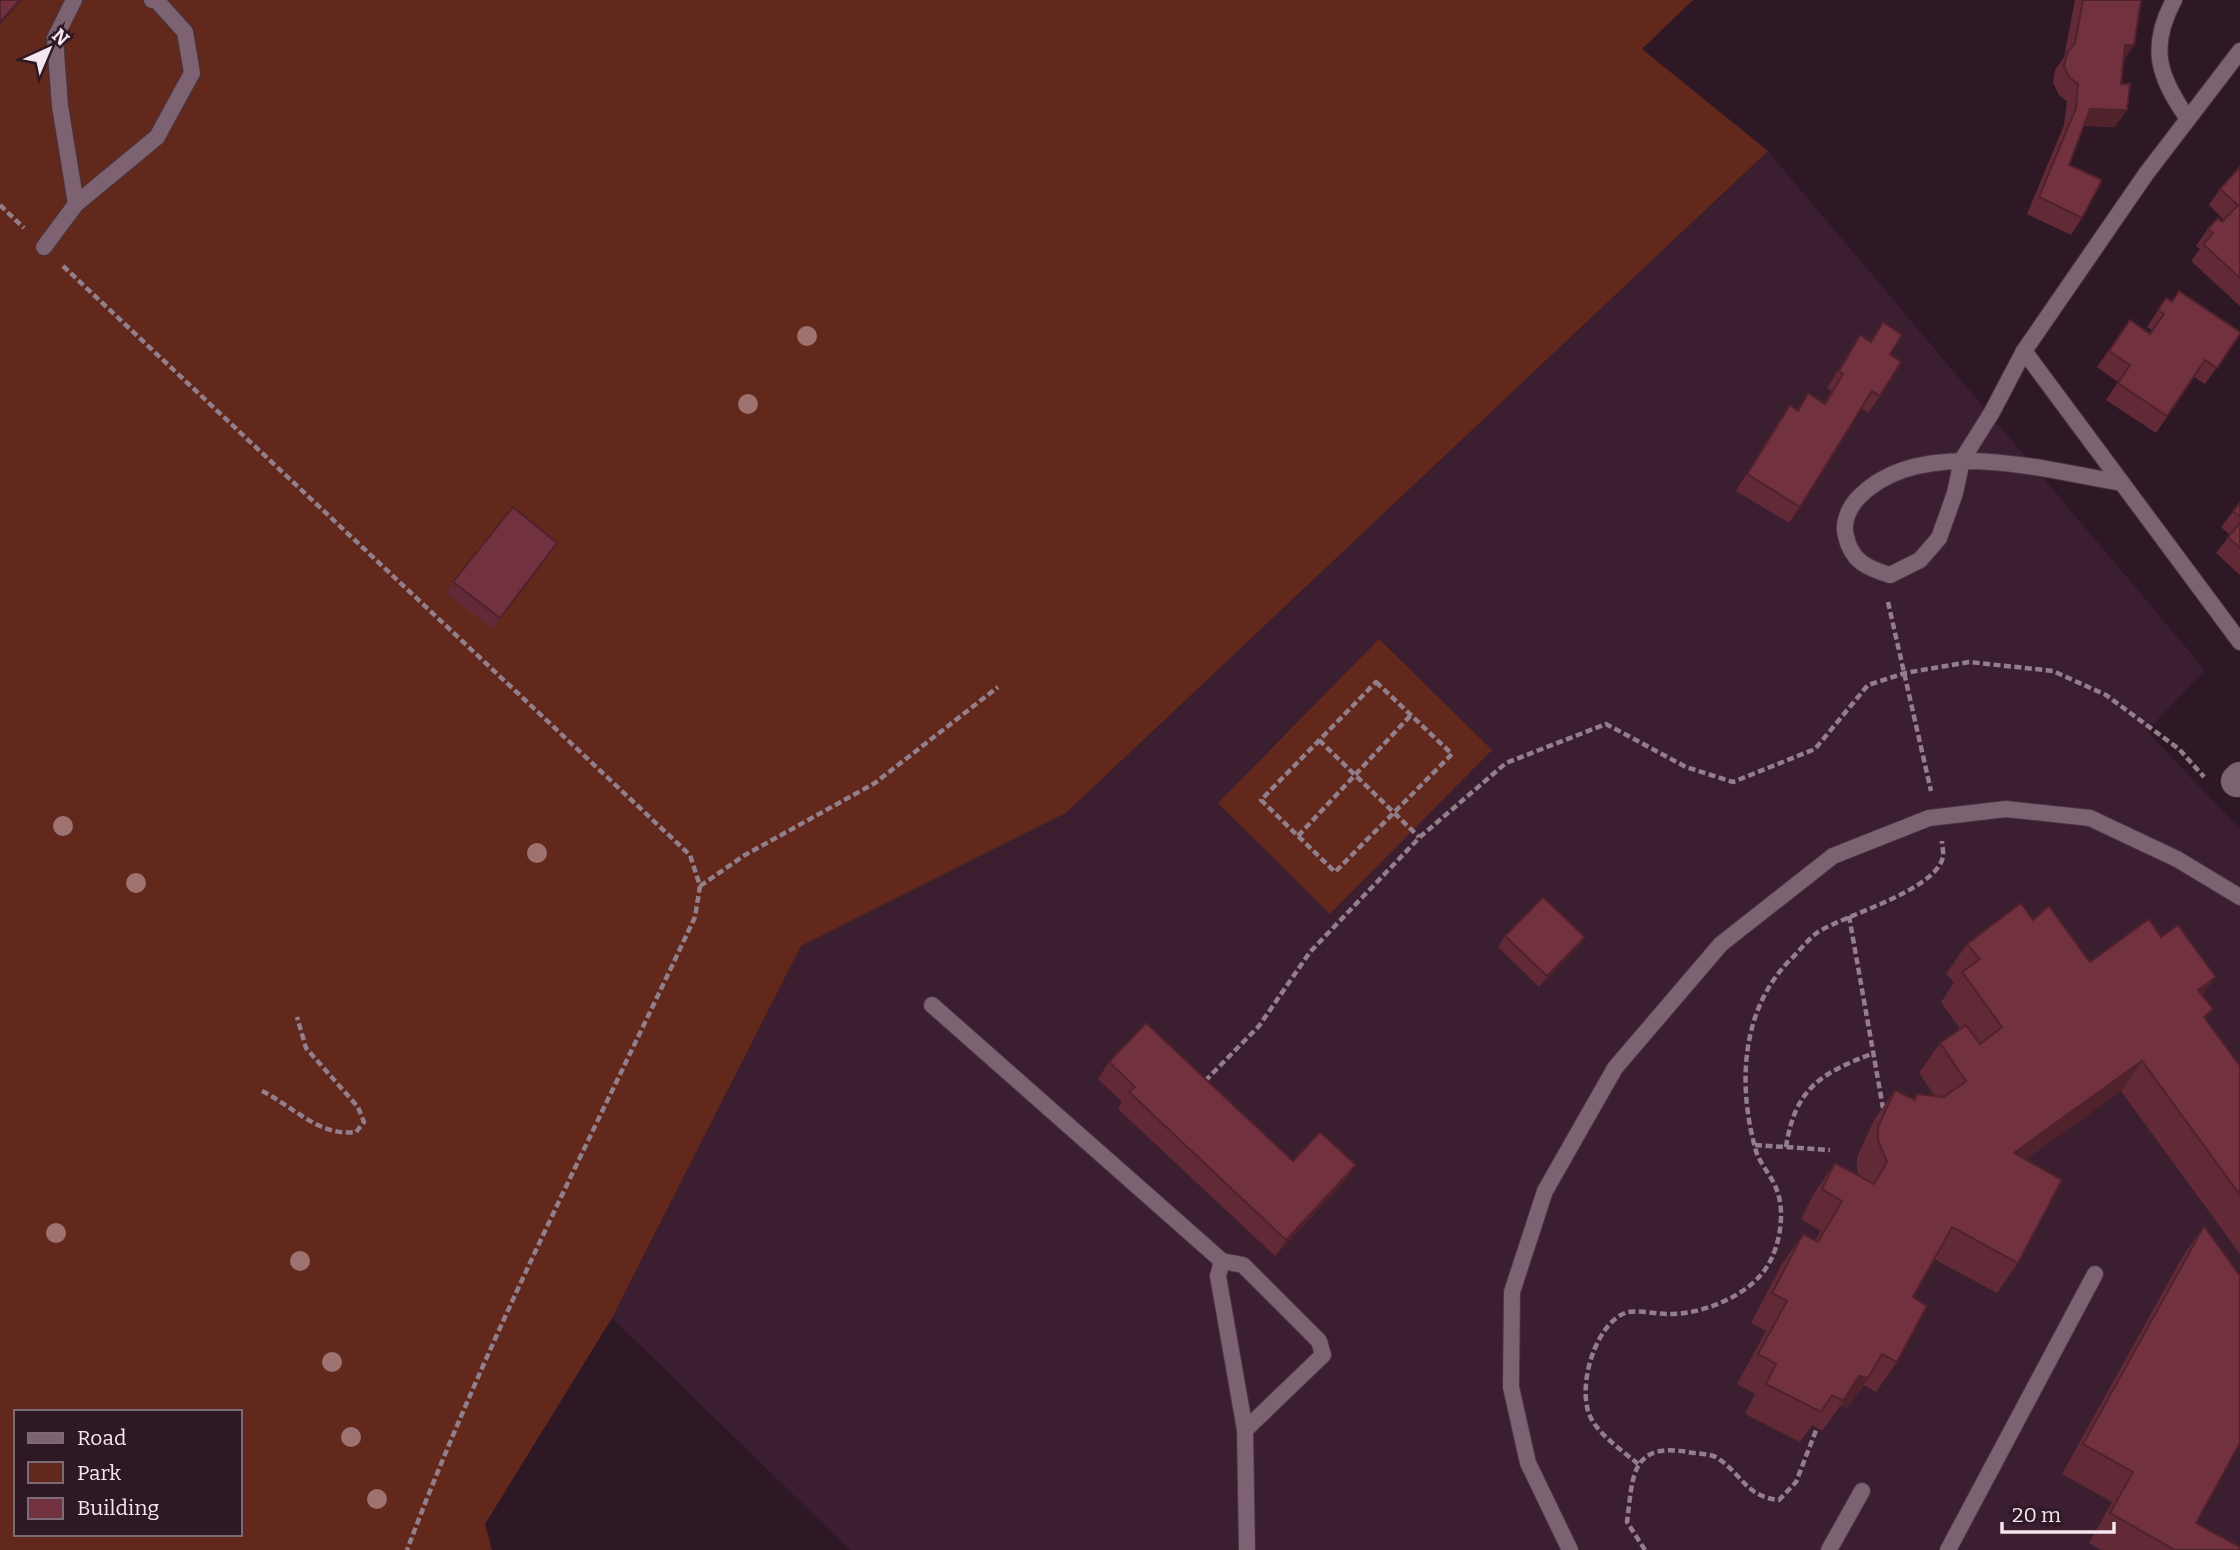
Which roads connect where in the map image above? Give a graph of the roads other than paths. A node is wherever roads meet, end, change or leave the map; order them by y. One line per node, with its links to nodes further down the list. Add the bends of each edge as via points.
1 (74, 0): 6 (lane, via 55,38 60,106)
2 (152, 0): 6 (lane, via 185,32 192,73 157,137)
3 (2174, 0): 5 (lane, via 2162,21 2158,62 2168,90)
4 (2240, 51): 5 (lane)
5 (2188, 120): 8 (lane)
6 (76, 204): 7 (lane)
7 (44, 247)
8 (2024, 351): 9 (lane); 10 (lane)
9 (1962, 460): 9 (lane, via 1897,471 1872,484 1854,502 1843,526 1849,552 1868,569 1890,575 1920,560 1939,538); 10 (lane)
10 (2122, 483): 11 (lane)
11 (2240, 642)
12 (2240, 897): 19 (lane, via 2177,859 2090,818 2006,809 1928,818 1833,856 1720,944 1615,1068 1545,1191 1512,1292 1511,1387 1528,1463)
13 (932, 1004): 14 (lane)
14 (1222, 1261): 16 (lane, via 1219,1276); 16 (lane, via 1243,1265 1319,1340 1323,1355)
15 (2095, 1274): 21 (lane)
16 (1245, 1430): 18 (lane)
17 (1862, 1491): 20 (lane)
18 (1247, 1550)
19 (1570, 1550)
20 (1829, 1550)
21 (1948, 1550)

